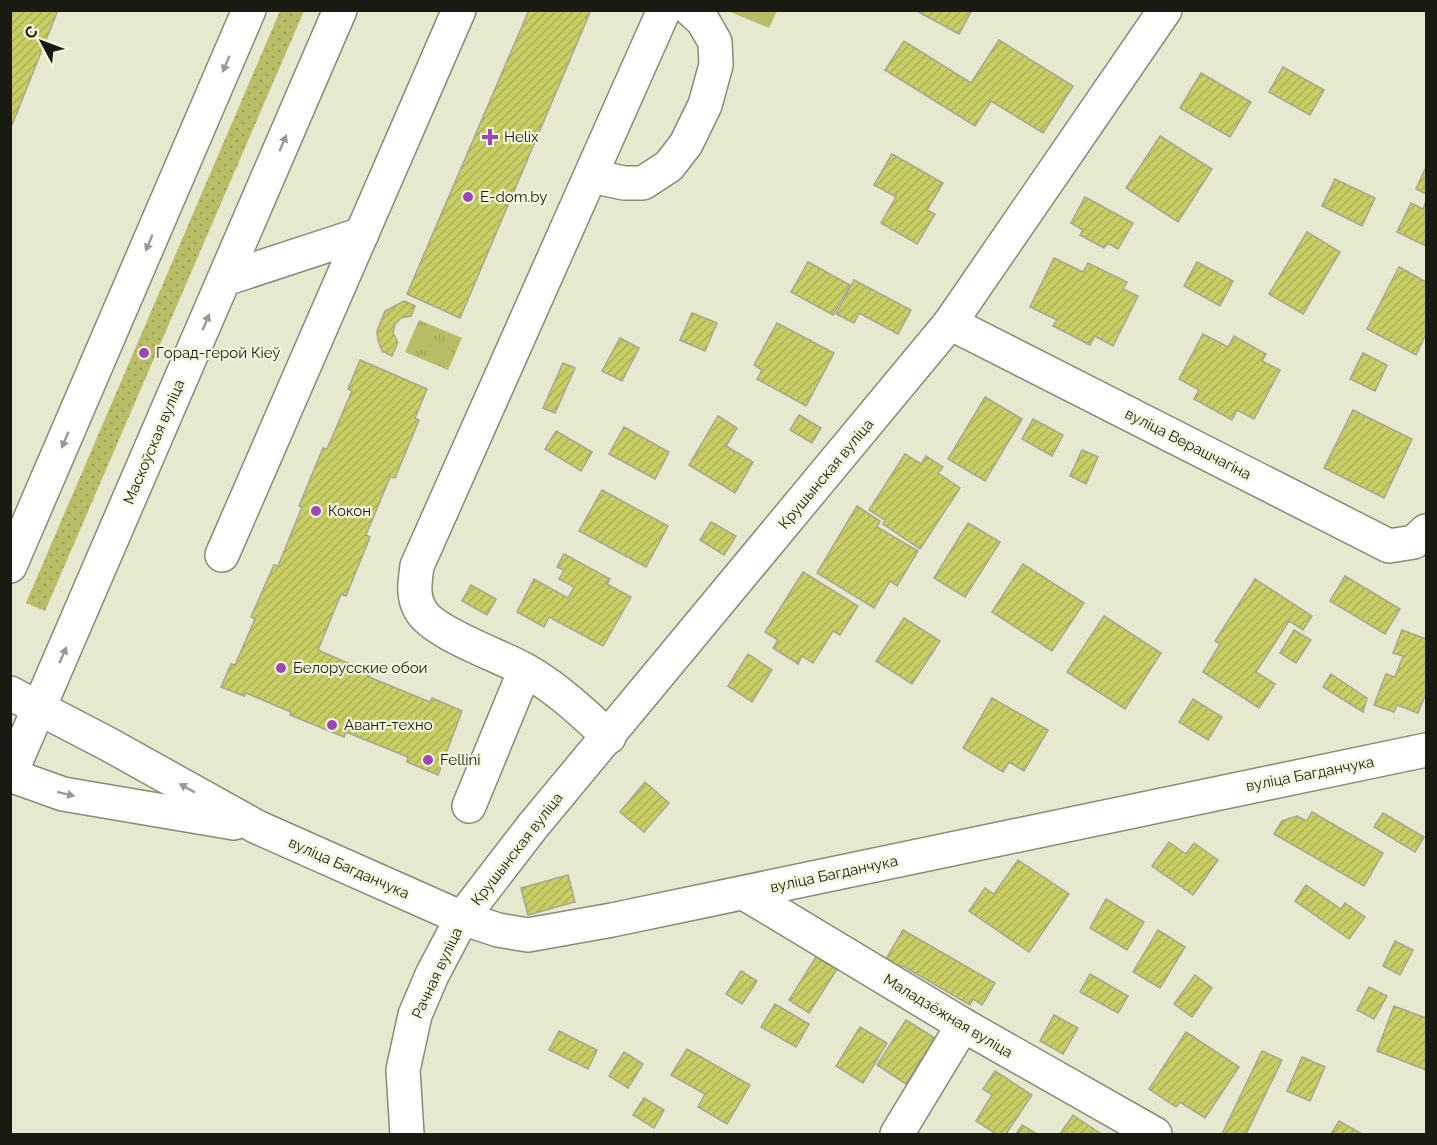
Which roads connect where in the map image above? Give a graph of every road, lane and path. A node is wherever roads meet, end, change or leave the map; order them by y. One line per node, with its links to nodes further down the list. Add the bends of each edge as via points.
1 (249, 10): 13 (street, one-way to 13)
2 (340, 10): 9 (street, Маскоўская вуліца, one-way to 2)
3 (459, 10): 8 (street)
4 (664, 10): 7 (street)
5 (691, 10): 7 (street, via 715,42 716,64 705,105 686,144 669,166 643,183)
6 (1164, 10): 10 (street, Крушынская вуліца)
7 (591, 176): 14 (street, via 417,566 416,600 422,613 470,644)
8 (362, 234): 9 (street); 12 (street)
9 (225, 279): 16 (street, Маскоўская вуліца, one-way to 9)
10 (950, 323): 11 (street, вуліца Верашчагіна, via 1389,546 1414,542); 17 (street, Крушынская вуліца)
11 (1426, 531)
12 (222, 555)
13 (10, 566)
14 (525, 670): 17 (street, via 567,698); 20 (street)
15 (10, 693): 16 (street, вуліца Багданчука)
16 (39, 709): 19 (street, Маскоўская вуліца); 21 (street, вуліца Багданчука, one-way to 16)
17 (609, 737): 23 (street, Крушынская вуліца, via 506,859)
18 (1426, 750): 22 (street, вуліца Багданчука)
19 (11, 775): 21 (street, вуліца Багданчука, one-way to 21, via 63,794)
20 (469, 806)
21 (256, 827): 23 (street, вуліца Багданчука)
22 (744, 893): 23 (street, вуліца Багданчука, via 528,935); 24 (street, Маладзёжная вуліца)
23 (462, 918): 25 (street, Рачная вуліца, via 415,1015 403,1070)
24 (963, 1025): 26 (street); 27 (street, Маладзёжная вуліца)
25 (407, 1134)
26 (897, 1134)
27 (1155, 1134)

